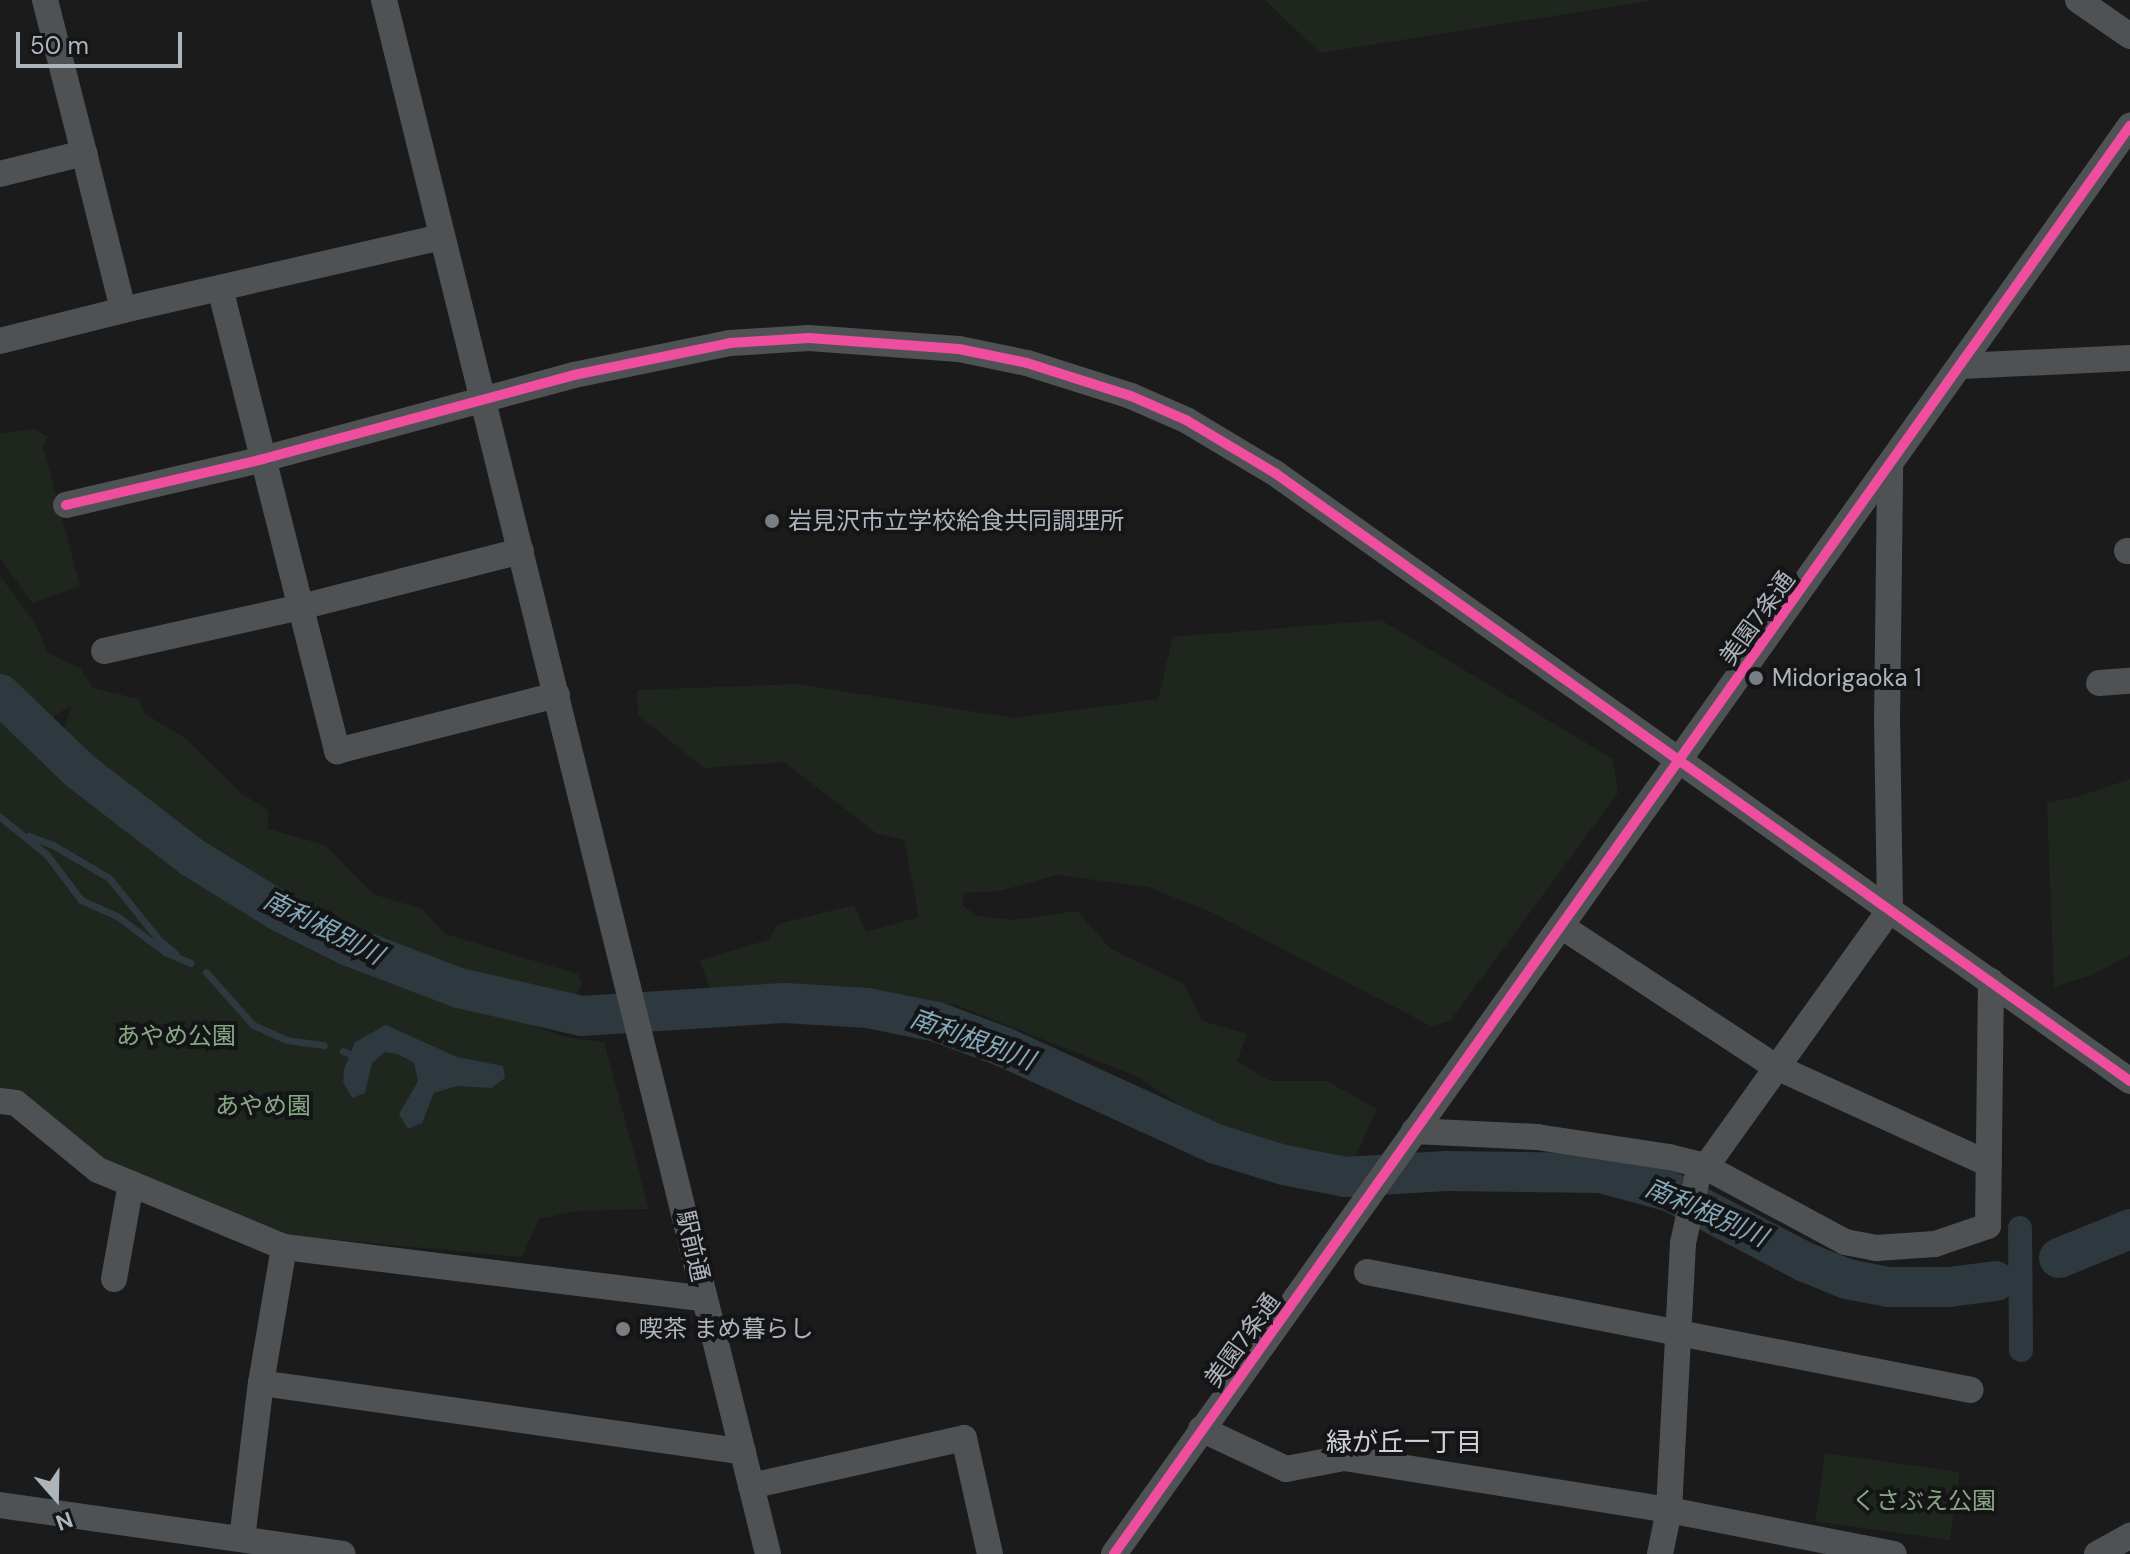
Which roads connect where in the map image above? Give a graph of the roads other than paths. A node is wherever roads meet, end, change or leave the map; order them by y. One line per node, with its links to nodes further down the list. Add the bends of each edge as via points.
1 (45, 0): 6 (street)
2 (384, 0): 8 (street, 駅前通)
3 (2078, 0): 4 (street)
4 (2130, 36)
5 (2130, 126): 13 (street, 美園7条通)
6 (84, 153): 7 (street); 10 (street)
7 (0, 174)
8 (442, 237): 9 (street); 14 (street, 駅前通)
9 (220, 288): 10 (street); 15 (street)
10 (123, 310): 11 (street)
11 (0, 341)
12 (2130, 358): 13 (street)
13 (1961, 366): 16 (street, 美園7条通)
14 (484, 398): 15 (street); 18 (street, 駅前通); 24 (street, via 716,346 809,338 959,349 1041,367 1131,396 1230,445 1337,515)
15 (263, 459): 17 (street); 19 (street)
16 (1890, 467): 24 (street, 美園7条通); 25 (street)
17 (66, 505)
18 (521, 551): 19 (street); 23 (street, 駅前通)
19 (301, 607): 20 (street); 23 (street, via 337,751)
20 (104, 651)
21 (2130, 681): 22 (street)
22 (2099, 683)
23 (557, 695): 38 (street, 駅前通)
24 (1679, 760): 25 (street); 26 (street, 美園7条通)
25 (1890, 909): 27 (street); 28 (street)
26 (1561, 926): 28 (street); 31 (street, 美園7条通)
27 (1991, 981): 29 (street); 32 (street)
28 (1774, 1066): 32 (street); 33 (street)
29 (2125, 1072)
30 (0, 1101): 34 (street, via 16,1103 98,1170)
31 (1408, 1140): 33 (street, via 1551,1139 1605,1145); 42 (street, 美園7条通)
32 (1989, 1164): 33 (street, via 1988,1226 1902,1249 1845,1242)
33 (1700, 1172): 39 (street, via 1683,1243)
34 (131, 1184): 35 (street); 37 (street)
35 (284, 1247): 38 (street); 40 (street)
36 (1367, 1272): 39 (street)
37 (114, 1279)
38 (705, 1299): 43 (street, 駅前通)
39 (1676, 1334): 41 (street); 46 (street)
40 (261, 1383): 43 (street); 48 (street)
41 (1971, 1390)
42 (1201, 1429): 46 (street, via 1286,1469 1344,1458); 54 (street, 美園7条通)
43 (743, 1452): 44 (street, 駅前通)
44 (751, 1486): 52 (street, 駅前通); 53 (street, via 964,1438)
45 (0, 1505): 49 (street)
46 (1669, 1510): 50 (street); 55 (street)
47 (2130, 1536): 57 (street)
48 (242, 1539): 49 (street); 51 (street)
49 (182, 1543)
50 (1798, 1545): 56 (street)
51 (343, 1554)
52 (768, 1554)
53 (990, 1554)
54 (1115, 1554)
55 (1660, 1554)
56 (1894, 1554)
57 (2097, 1554)

